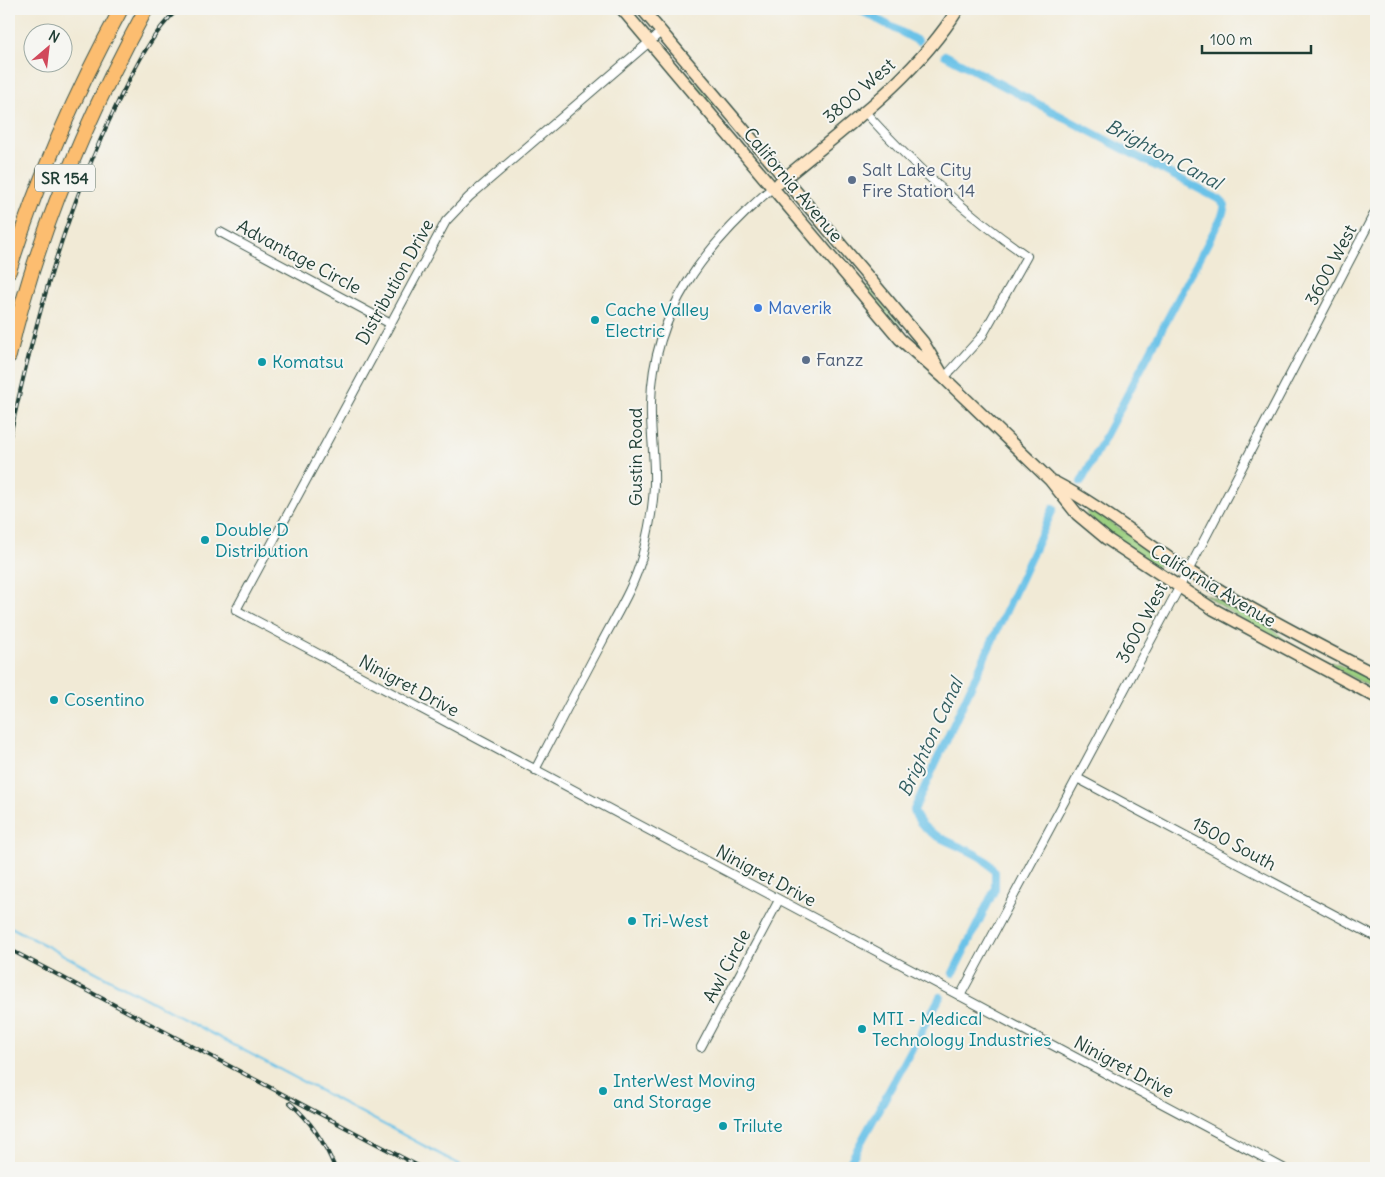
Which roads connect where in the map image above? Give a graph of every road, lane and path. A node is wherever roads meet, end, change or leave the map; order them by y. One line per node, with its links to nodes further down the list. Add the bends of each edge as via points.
1 (121, 9): 13 (highway, SR 154, via 58,135)
2 (146, 9): 15 (highway, SR 154, via 104,88 58,194 33,264)
3 (622, 9): 7 (main road, California Avenue)
4 (642, 9): 6 (main road, California Avenue)
5 (958, 9): 8 (main road, 3800 West, via 917,63)
6 (661, 32): 7 (street, Distribution Drive); 9 (main road, California Avenue)
7 (650, 42): 10 (main road, California Avenue); 14 (street, Distribution Drive, via 451,214)
8 (864, 111): 9 (main road, 3800 West); 16 (street, via 942,190 1027,256 982,336)
9 (785, 178): 10 (main road, 3800 West); 16 (main road, California Avenue, via 923,342)
10 (772, 188): 16 (main road, California Avenue, via 900,339); 25 (street, Gustin Road, via 707,253 671,313 652,382 654,492 641,559 626,596)
11 (1376, 210): 18 (street, 3600 West)
12 (220, 232): 14 (street, Advantage Circle)
13 (9, 272)
14 (389, 323): 20 (street, Distribution Drive)
15 (9, 356)
16 (944, 378): 17 (main road, California Avenue)
17 (1050, 480): 18 (main road, California Avenue, via 1088,500); 19 (main road, California Avenue, via 1082,519)
18 (1188, 570): 19 (street, 3600 West); 21 (main road, California Avenue)
19 (1178, 588): 22 (main road, California Avenue); 26 (street, 3600 West)
20 (236, 610): 25 (street, Ninigret Drive)
21 (1304, 637): 22 (main road); 23 (main road, California Avenue)
22 (1294, 654): 24 (main road, California Avenue)
23 (1376, 675)
24 (1376, 698)
25 (535, 770): 27 (street, Ninigret Drive)
26 (1077, 778): 28 (street, 1500 South); 29 (street, 3600 West)
27 (779, 900): 29 (street, Ninigret Drive); 30 (street, Awl Circle)
28 (1376, 937)
29 (960, 996): 31 (street, Ninigret Drive)
30 (701, 1047)
31 (1283, 1168)

